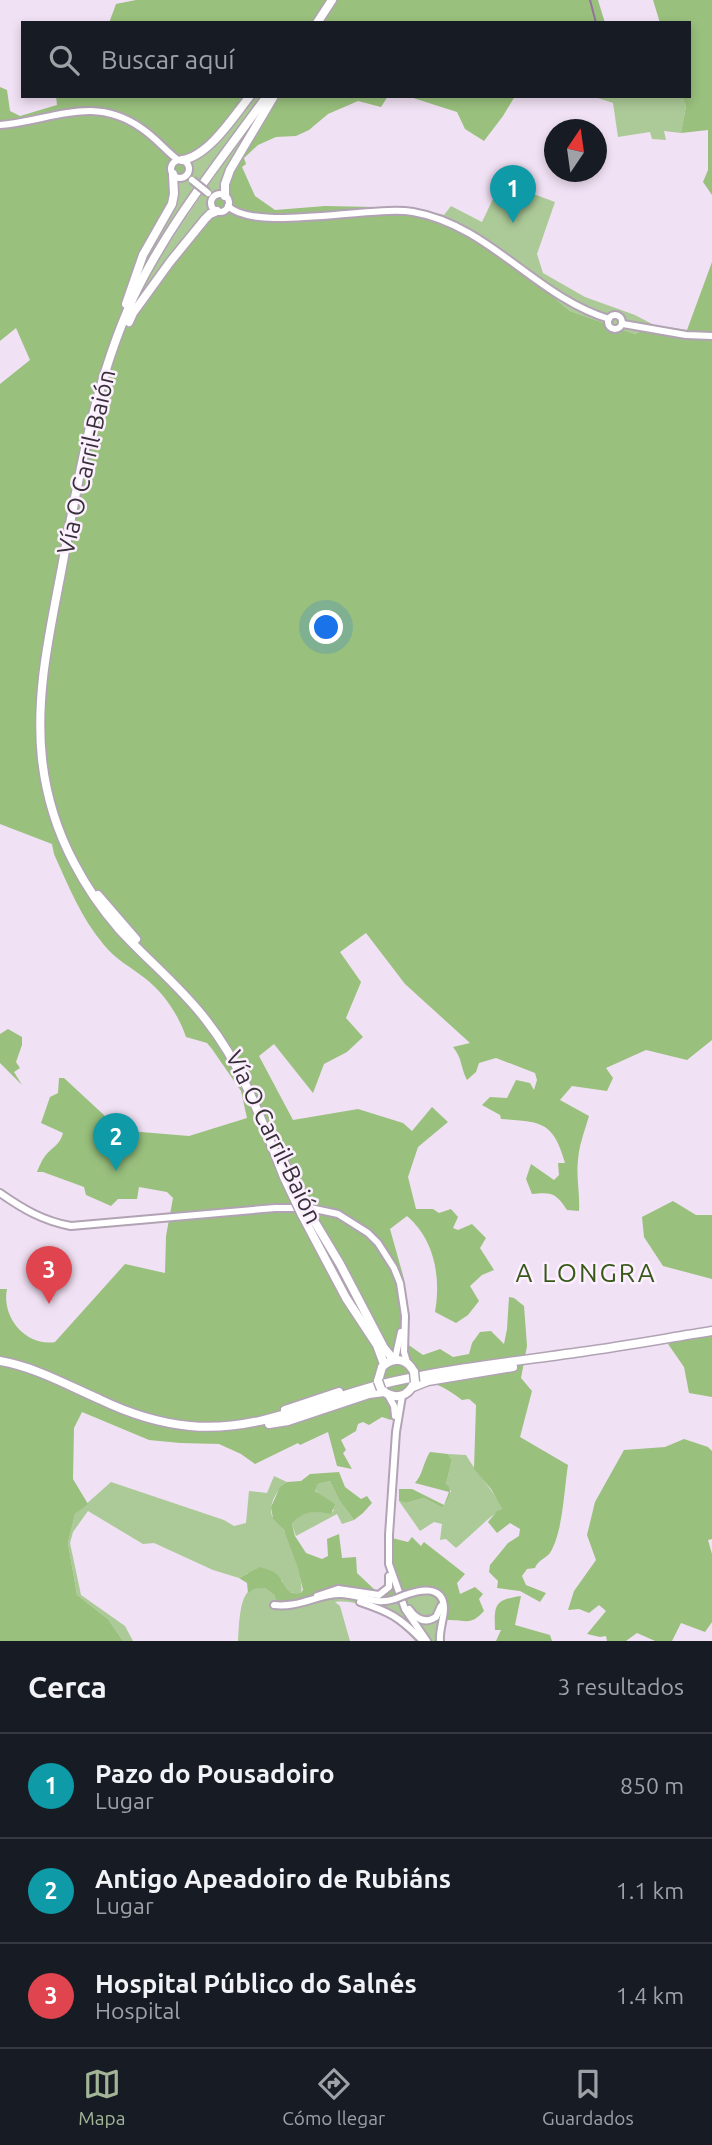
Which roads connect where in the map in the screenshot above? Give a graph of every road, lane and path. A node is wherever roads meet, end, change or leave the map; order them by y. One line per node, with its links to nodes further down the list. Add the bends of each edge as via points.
1 (332, 0): 2 (highway)
2 (318, 21)
3 (248, 98): 8 (highway, via 219,135 196,155)
4 (266, 98): 16 (highway, Vía O Carril-Baión, via 163,244)
5 (273, 98): 12 (highway, via 230,170)
6 (0, 125): 7 (main road, via 72,111 98,111 134,123)
7 (167, 151): 8 (main road); 9 (main road)
8 (180, 160): 9 (main road); 10 (main road, via 187,163)
9 (172, 170): 10 (main road, via 178,177); 16 (highway, via 172,204 143,255)
10 (189, 177): 11 (main road, bridge)
11 (211, 195): 12 (main road); 14 (main road, via 211,206)
12 (225, 196): 13 (main road)
13 (228, 206): 14 (main road); 15 (main road, via 269,219 372,211 439,217 478,237 562,298 609,318 618,315 623,324)
14 (217, 211): 17 (highway, via 205,219 133,313)
15 (712, 336)
16 (112, 350): 17 (highway, Vía O Carril-Baión)
17 (96, 398): 19 (highway, Vía O Carril-Baión, bridge, via 41,691 42,758 51,802 74,863 102,908 183,992 226,1048)
18 (0, 1191): 20 (main road, via 28,1212 55,1223 87,1226 275,1208 325,1210 351,1222 378,1243 394,1268)
19 (306, 1215): 24 (highway, Vía O Carril-Baión); 26 (highway, Vía O Carril-Baión)
20 (402, 1298): 24 (main road); 27 (main road, via 404,1352)
21 (712, 1331): 22 (highway)
22 (607, 1349): 23 (highway); 27 (highway, via 519,1356)
23 (580, 1353): 27 (highway, via 428,1381); 31 (highway, via 391,1382 260,1422)
24 (395, 1360): 26 (highway); 27 (highway)
25 (0, 1361): 29 (highway)
26 (384, 1364): 28 (highway, via 379,1370)
27 (412, 1374): 30 (highway)
28 (382, 1387): 29 (highway, via 288,1421 201,1430 147,1421); 30 (highway); 31 (highway); 32 (main road, via 394,1406)
29 (88, 1394): 31 (highway, via 164,1423)
30 (402, 1396): 32 (main road)
31 (224, 1427)
32 (396, 1432): 33 (main road)
33 (388, 1564): 34 (main road); 37 (main road, via 390,1581 379,1595 338,1589)
34 (397, 1590): 35 (main road, via 412,1613 424,1620 439,1614); 39 (main road)
35 (440, 1597): 36 (main road, bridge, via 427,1590 383,1602 342,1594); 40 (main road, via 444,1610)
36 (320, 1599): 37 (main road); 39 (main road, via 345,1598 383,1609)
37 (300, 1604): 38 (main road)
38 (274, 1605)
39 (425, 1641)
40 (440, 1641)

